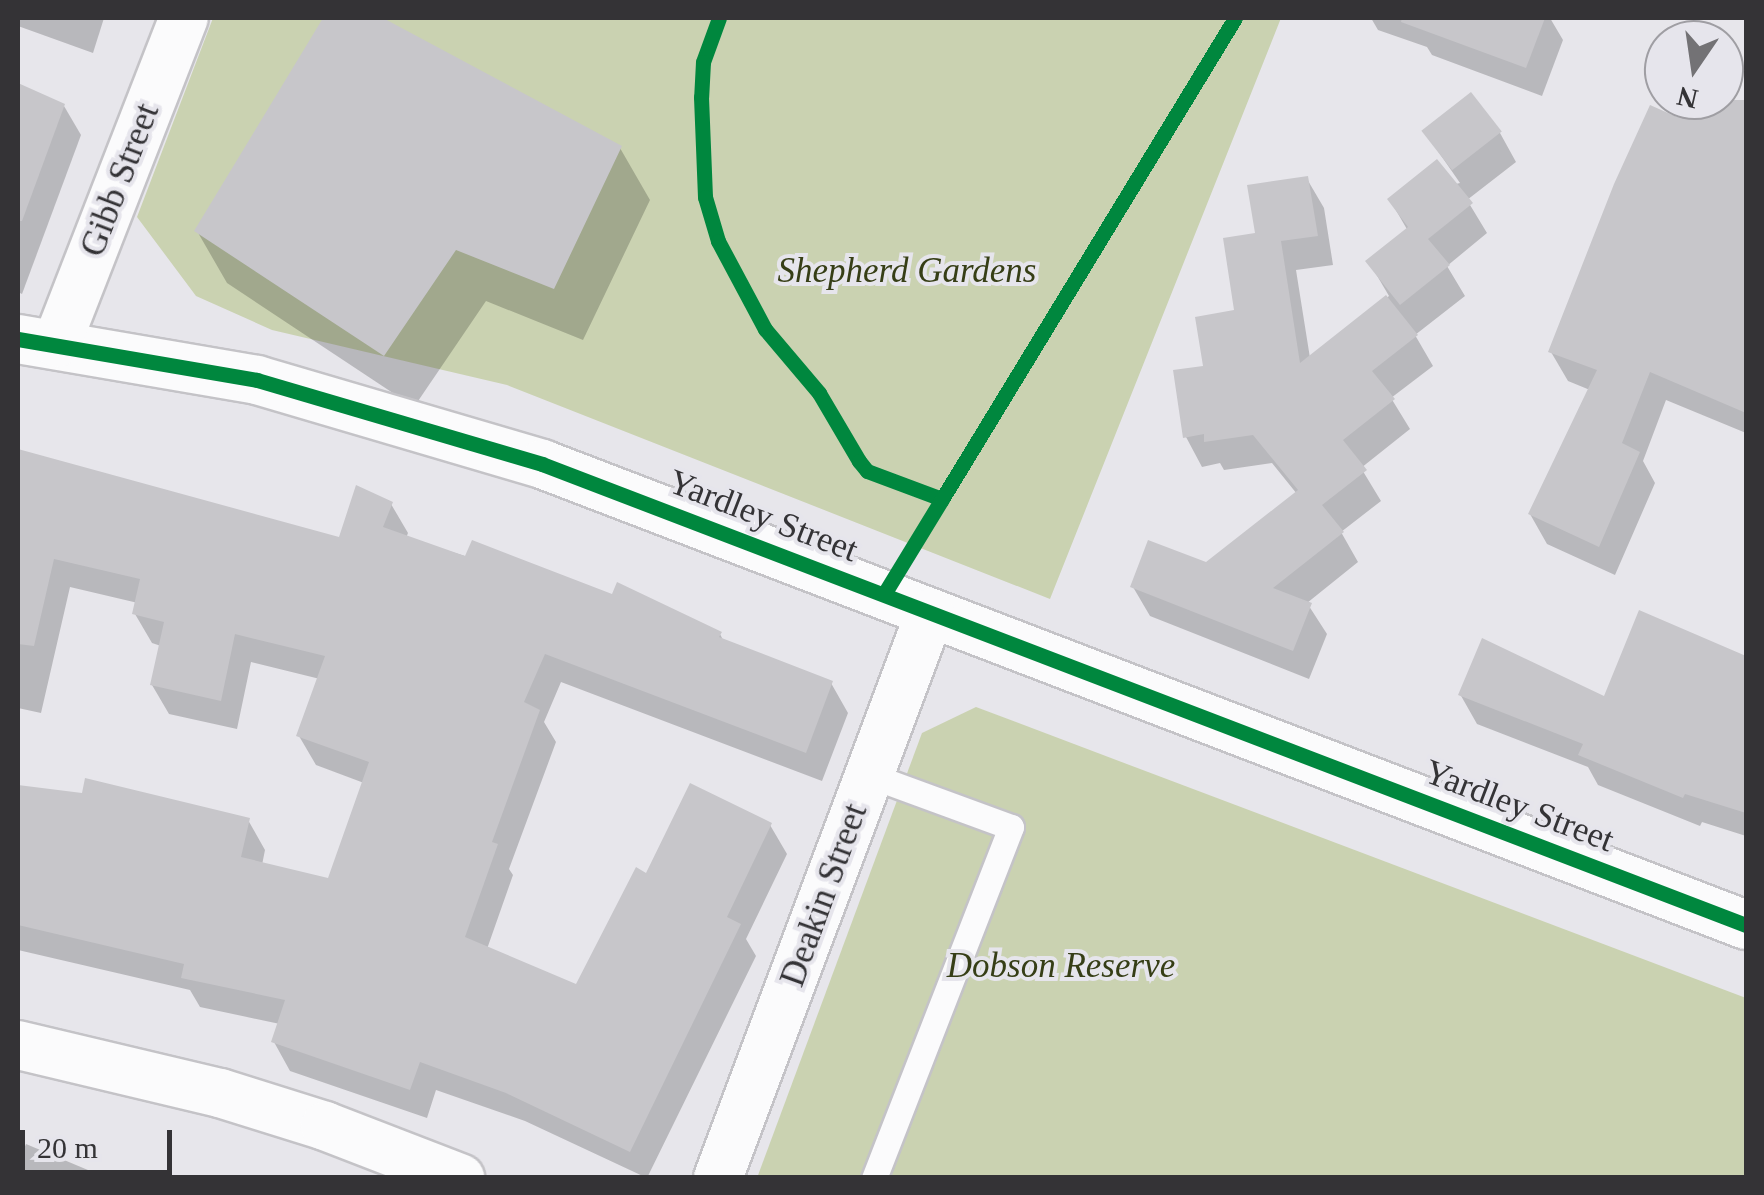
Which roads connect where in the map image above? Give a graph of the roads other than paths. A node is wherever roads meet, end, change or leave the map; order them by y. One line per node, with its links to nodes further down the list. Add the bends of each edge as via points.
1 (184, 18): 2 (street, Gibb Street)
2 (37, 341): 3 (street, Yardley Street, via 257,380 410,422 542,464)
3 (930, 613): 4 (street, Deakin Street); 5 (street, Yardley Street)
4 (869, 775): 8 (street, Deakin Street); 9 (lane, via 1011,827)
5 (1746, 925)
6 (18, 1045): 7 (street, via 220,1094)
7 (460, 1178)
8 (718, 1178)
9 (874, 1178)

